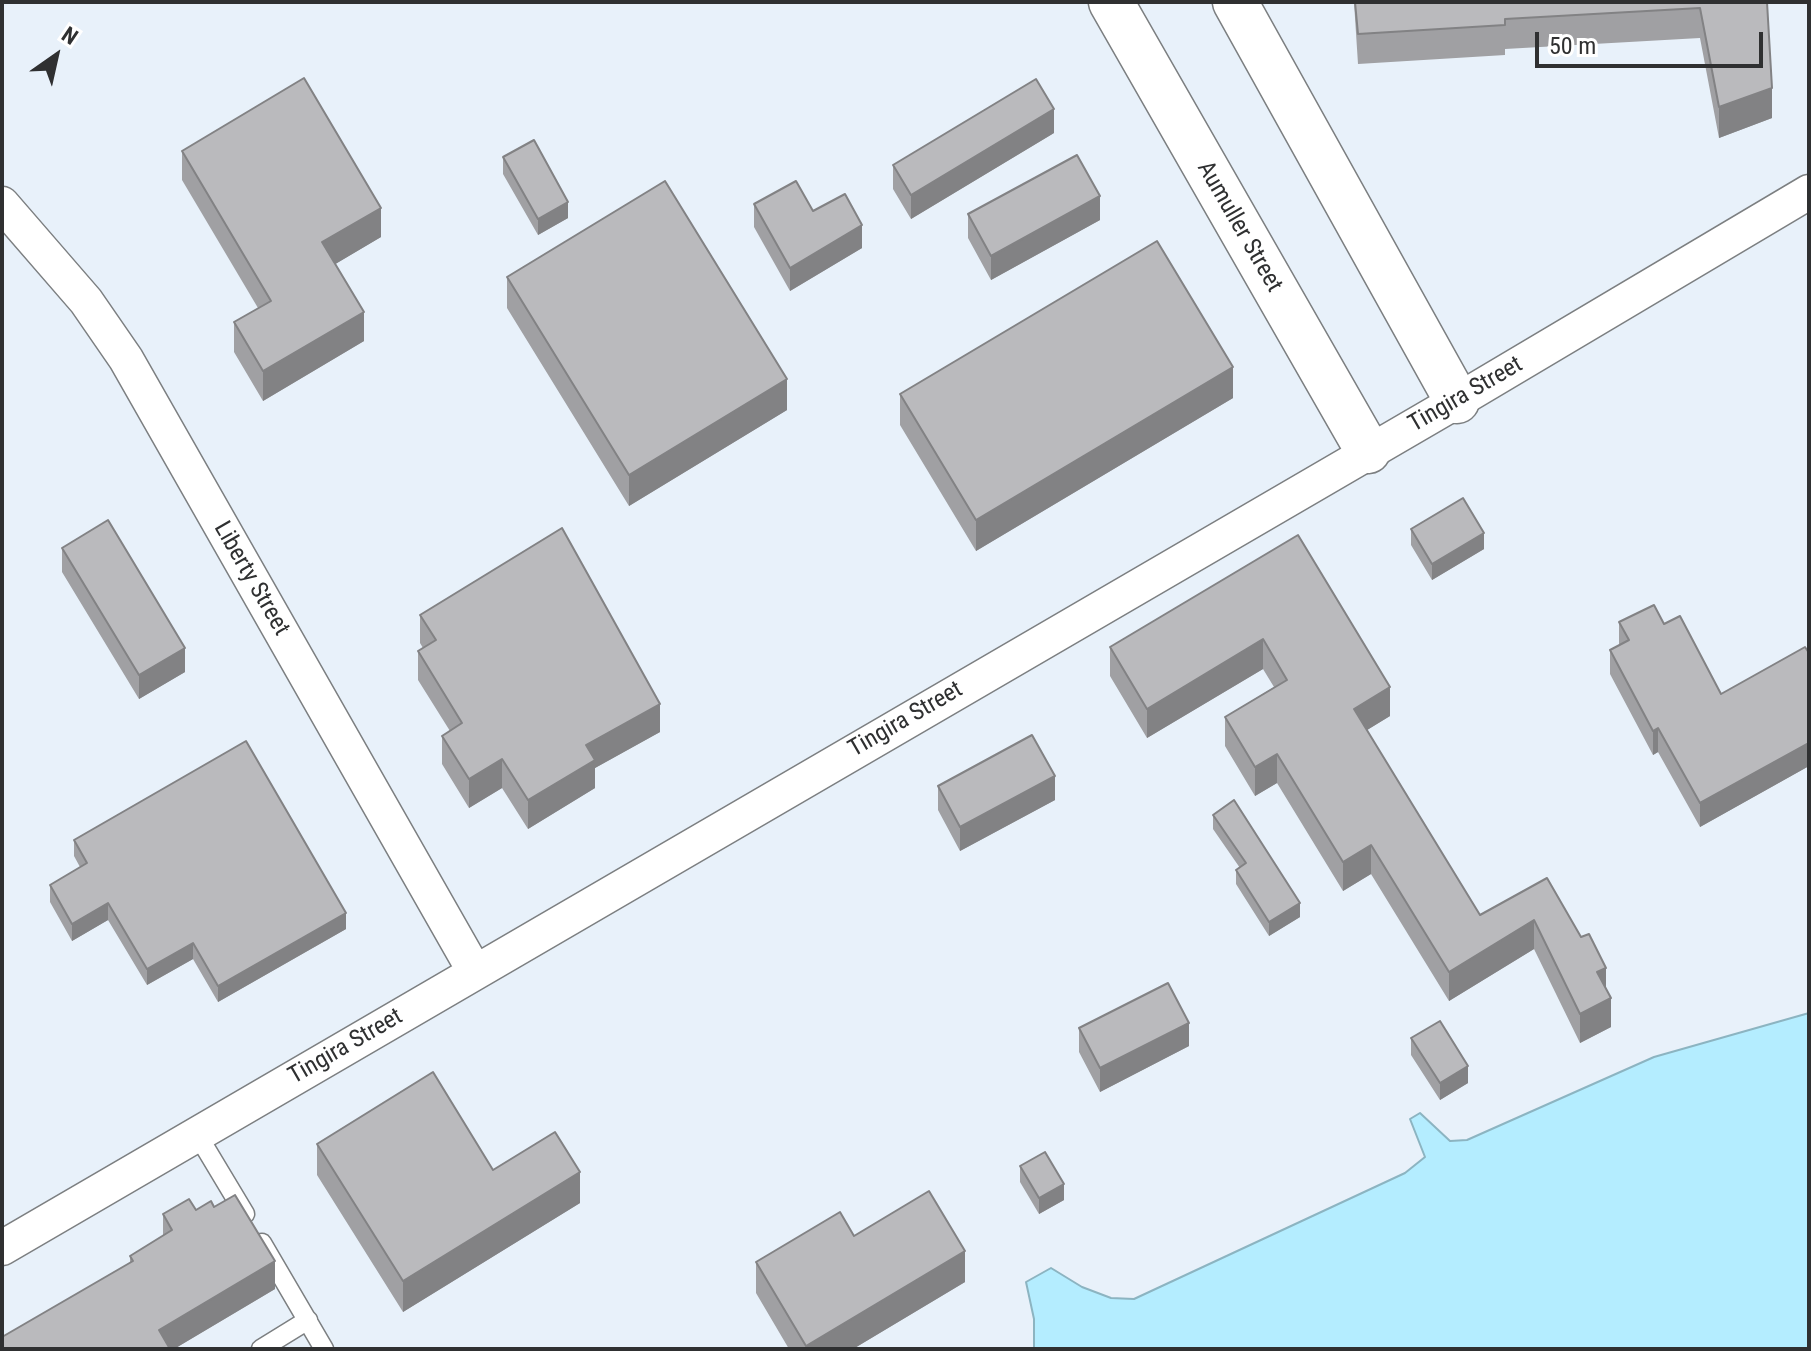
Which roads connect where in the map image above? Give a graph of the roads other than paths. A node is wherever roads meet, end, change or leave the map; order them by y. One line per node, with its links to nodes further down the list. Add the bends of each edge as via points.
1 (1111, 2): 6 (street, Aumuller Street)
2 (1235, 2): 5 (street)
3 (1809, 192): 5 (street, Tingira Street)
4 (2, 204): 7 (street, Liberty Street, via 86,301 126,359)
5 (1457, 401): 6 (street, Tingira Street)
6 (1368, 451): 7 (street, Tingira Street)
7 (475, 972): 8 (street, Tingira Street)
8 (197, 1134): 9 (street, Tingira Street); 10 (lane)
9 (2, 1248)
10 (308, 1320): 11 (lane); 12 (lane)
11 (261, 1349)
12 (324, 1349)

